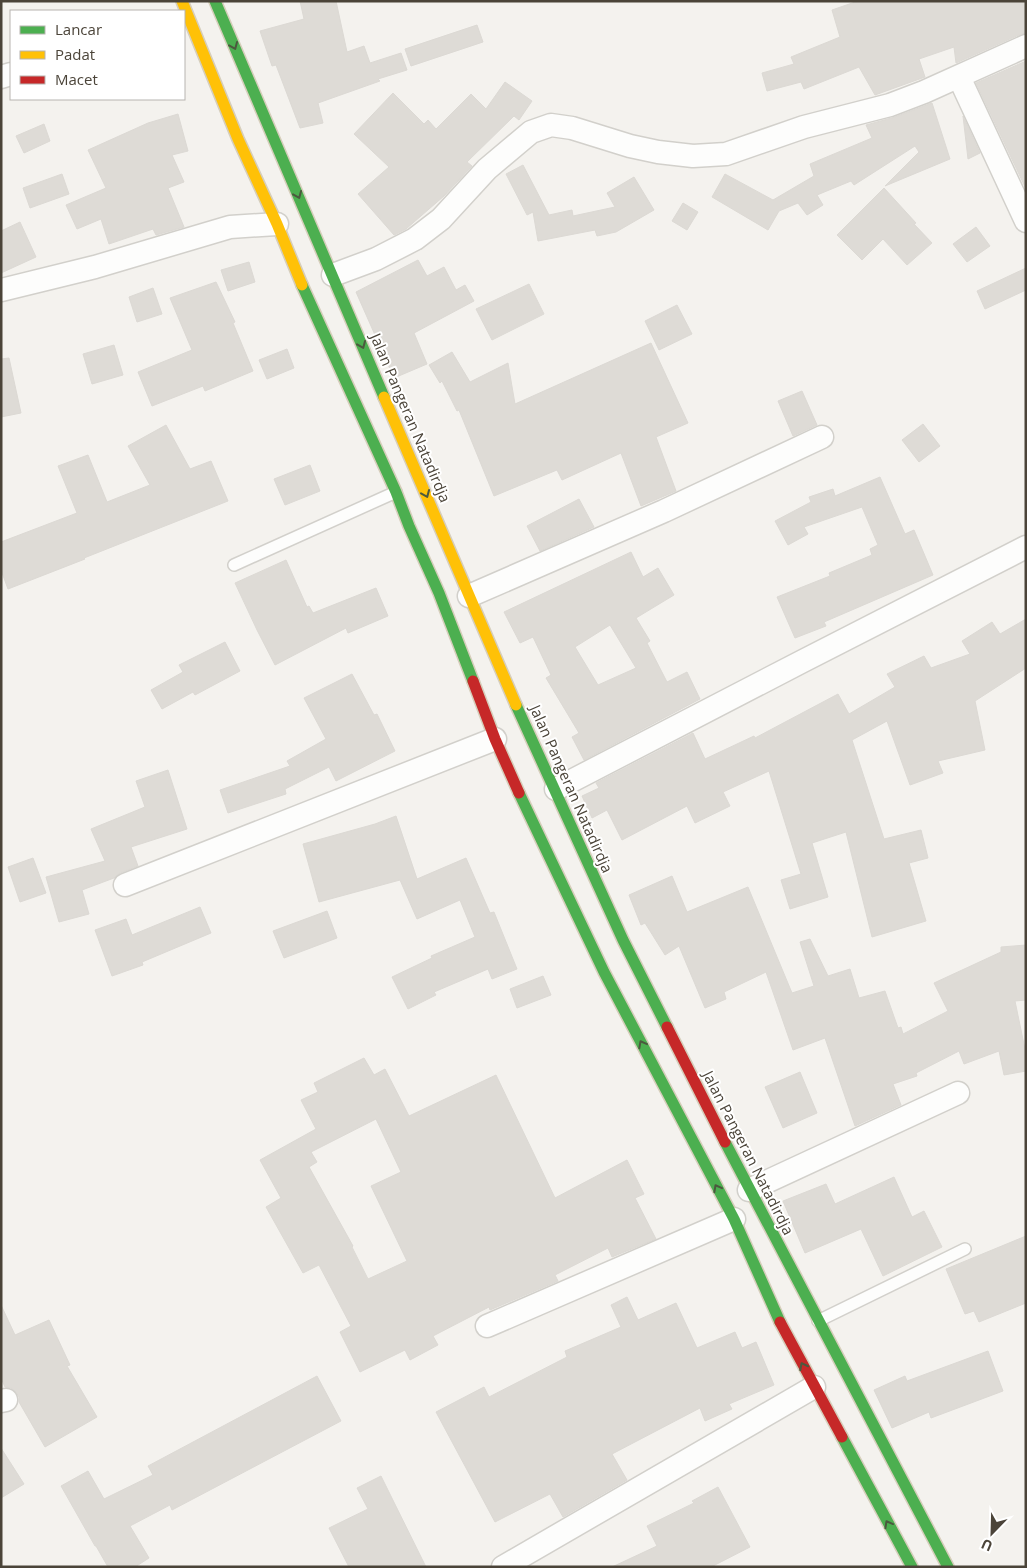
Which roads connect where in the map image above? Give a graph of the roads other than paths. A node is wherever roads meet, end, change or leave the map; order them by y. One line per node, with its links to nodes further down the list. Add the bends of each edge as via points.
1 (215, 1): 7 (main road, Jalan Pangeran Natadirdja, one-way to 7, via 265,127)
2 (185, 18): 6 (main road, via 242,137)
3 (1026, 46): 4 (street)
4 (959, 77): 5 (street); 7 (street, via 890,105 804,127 726,154 692,156 658,152 551,125 531,132 487,169 441,220 415,239 376,259)
5 (1026, 221)
6 (277, 224): 8 (street, via 230,227 95,267); 10 (main road, via 309,304)
7 (332, 275): 13 (main road, Jalan Pangeran Natadirdja, one-way to 13)
8 (1, 290)
9 (822, 438): 13 (street)
10 (396, 492): 12 (lane); 14 (main road)
11 (1026, 547): 15 (street)
12 (234, 565)
13 (469, 596): 15 (main road, Jalan Pangeran Natadirdja)
14 (495, 739): 16 (street); 19 (main road, one-way to 14, via 604,972 529,802)
15 (552, 791): 18 (main road, Jalan Pangeran Natadirdja)
16 (125, 885)
17 (958, 1094): 18 (street)
18 (749, 1190): 21 (main road, Jalan Pangeran Natadirdja)
19 (734, 1219): 22 (street); 23 (main road, one-way to 19)
20 (965, 1250): 21 (lane)
21 (818, 1321): 26 (main road, Jalan Pangeran Natadirdja)
22 (487, 1326)
23 (814, 1387): 24 (street); 25 (main road, one-way to 23)
24 (503, 1567)
25 (912, 1567)
26 (948, 1567)

